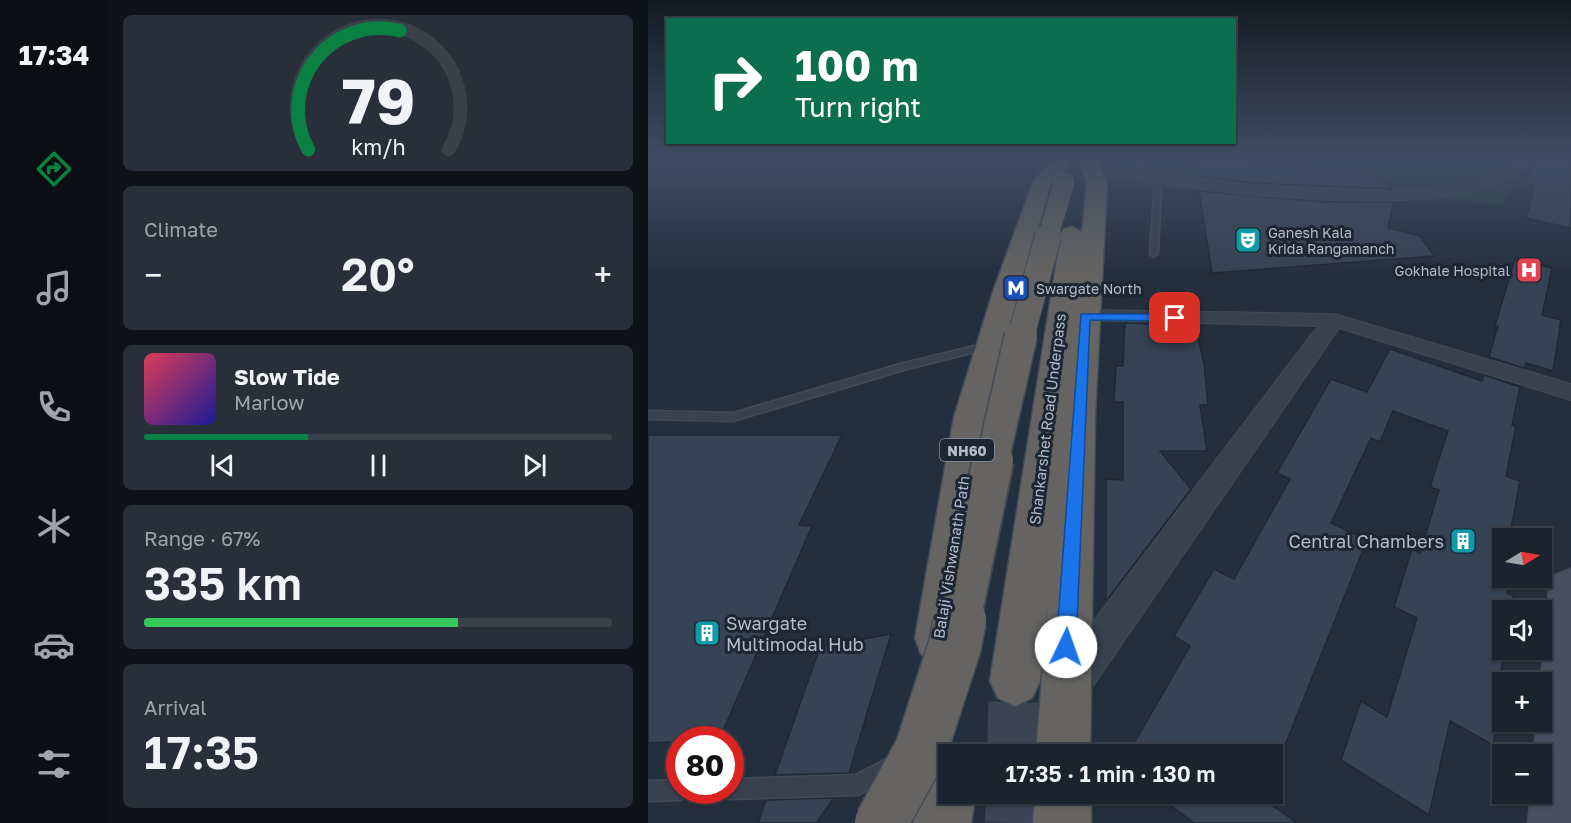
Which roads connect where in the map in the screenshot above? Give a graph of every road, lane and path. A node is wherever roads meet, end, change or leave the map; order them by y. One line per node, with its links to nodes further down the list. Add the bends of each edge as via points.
1 (1037, 197): 9 (highway, Balaji Vishwanath Path / NH60)
2 (1065, 197): 23 (highway, bridge, via 1031,295 955,645 921,750)
3 (1073, 197): 13 (highway, Shankarshet Road Underpass)
4 (1096, 197): 7 (highway)
5 (1153, 197): 6 (lane)
6 (1154, 254)
7 (1085, 316): 8 (street); 14 (highway)
8 (1334, 320): 10 (street); 14 (street)
9 (991, 345): 11 (lane, via 904,366 733,417); 16 (highway, Balaji Vishwanath Path / NH60, via 971,417 932,675)
10 (1571, 392)
11 (648, 415)
12 (1571, 589): 26 (main road)
13 (1016, 681)
14 (1064, 693): 15 (highway)
15 (1063, 744)
16 (928, 758): 17 (lane, via 858,785); 22 (highway, Balaji Vishwanath Path)
17 (744, 789)
18 (666, 790): 19 (lane)
19 (648, 791)
20 (946, 804): 24 (highway)
21 (1062, 804): 25 (highway)
22 (870, 823)
23 (881, 823)
24 (942, 823)
25 (1062, 823)
26 (1557, 823)

